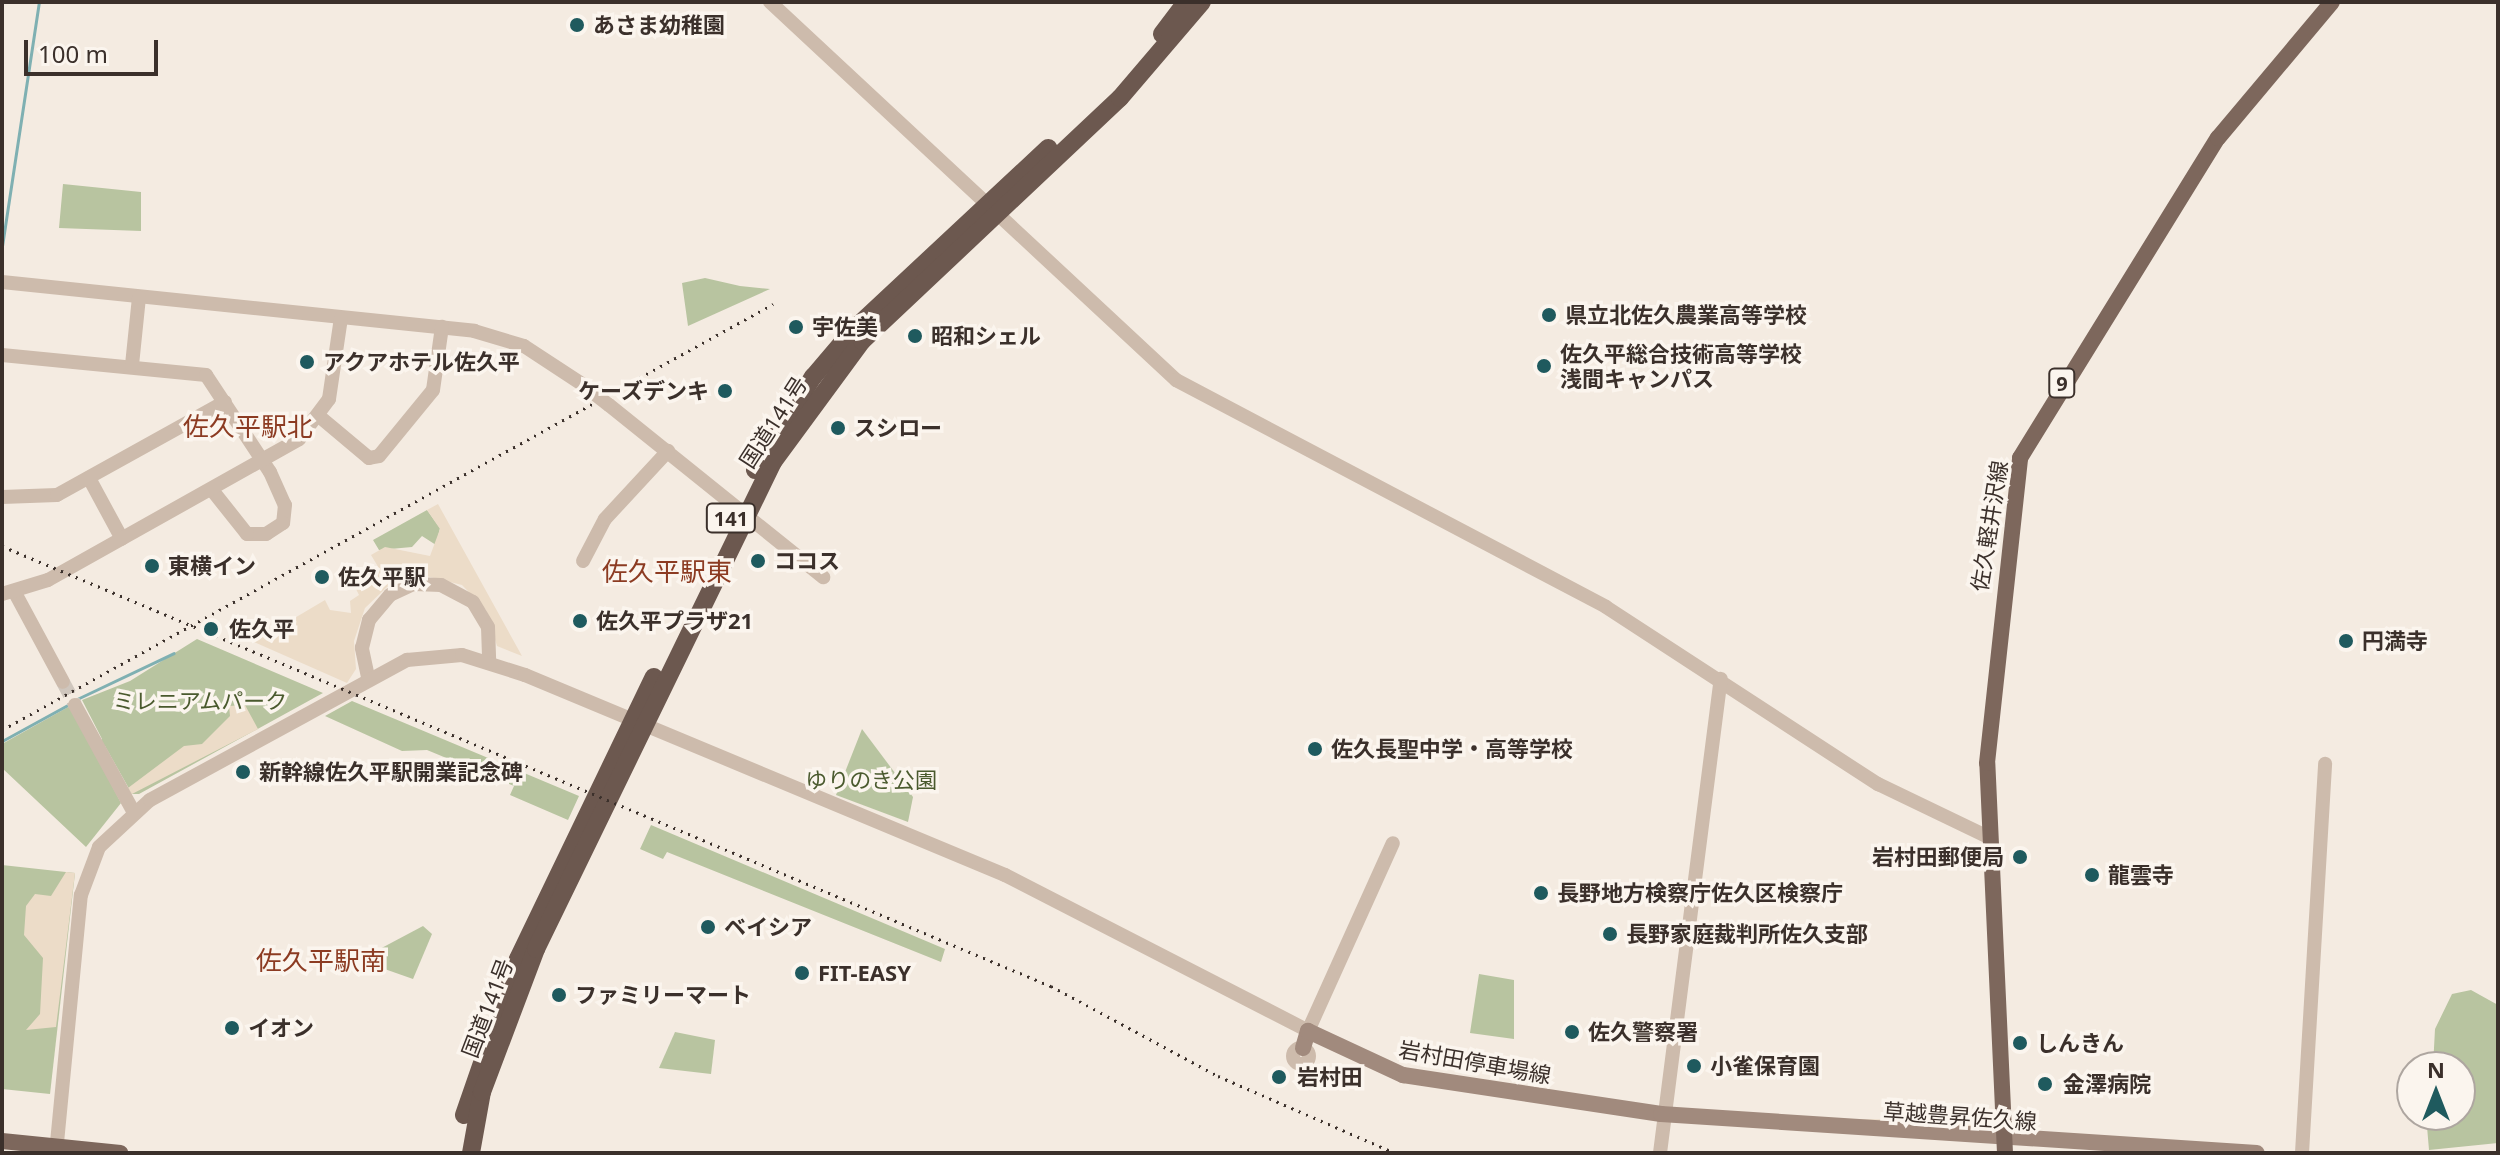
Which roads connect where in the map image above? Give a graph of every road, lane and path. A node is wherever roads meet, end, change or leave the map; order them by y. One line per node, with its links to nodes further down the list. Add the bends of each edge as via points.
1 (770, 2): 5 (street)
2 (1186, 2): 5 (highway, 国道141号 / 141, via 1133,68)
3 (1202, 2): 5 (highway, 国道141号 / 141, via 1120,98)
4 (2332, 2): 32 (main road, 佐久軽井沢線 / 9, via 2218,138 2026,443 2012,492 1990,696)
5 (988, 210): 19 (highway, 国道141号 / 141, via 813,377); 26 (street, via 1176,380 1584,595)
6 (3, 282): 7 (street)
7 (139, 297): 8 (street); 11 (street)
8 (341, 318): 9 (street); 13 (street, via 335,379)
9 (442, 327): 13 (street, via 433,390 379,456 369,458); 14 (street, bridge, via 524,346)
10 (2, 355): 11 (street)
11 (132, 365): 12 (street, via 206,375)
12 (225, 402): 15 (street); 16 (street)
13 (320, 417): 15 (street)
14 (668, 451): 19 (street); 21 (street, via 605,519)
15 (261, 463): 17 (street); 17 (street, via 285,505 279,527 260,536 242,531)
16 (89, 478): 18 (street, via 46,498); 20 (street)
17 (212, 490): 20 (street)
18 (2, 497)
19 (741, 511): 22 (street); 29 (highway, 国道141号 / 141)
20 (122, 539): 23 (street)
21 (583, 561)
22 (823, 577)
23 (8, 593): 27 (street)
24 (489, 661): 25 (street, via 424,656); 25 (street, via 488,627 473,602 441,585 414,584 379,603 369,620 362,648); 29 (street)
25 (368, 677): 31 (street)
26 (1721, 679): 32 (street, via 1878,784); 36 (street)
27 (63, 682)
28 (75, 705): 31 (street)
29 (638, 724): 34 (street, via 1018,882); 41 (highway, 国道141号 / 141, via 492,1024); 42 (highway, 国道141号 / 141, via 536,949 482,1092)
30 (2325, 764): 45 (street)
31 (133, 811): 39 (street, via 99,847 83,886)
32 (1990, 838): 38 (main road, 佐久軽井沢線 / 9)
33 (1393, 843): 34 (street)
34 (1308, 1031): 35 (main road); 36 (main road, 岩村田停車場線, via 1403,1075)
35 (1303, 1048)
36 (1661, 1114): 38 (main road, 草越豊昇佐久線); 43 (street)
37 (2, 1141): 39 (main road)
38 (2005, 1148): 44 (main road, 草越豊昇佐久線)
39 (57, 1150): 40 (main road)
40 (120, 1153)
41 (459, 1153)
42 (471, 1153)
43 (1660, 1153)
44 (2257, 1153)
45 (2302, 1153)

